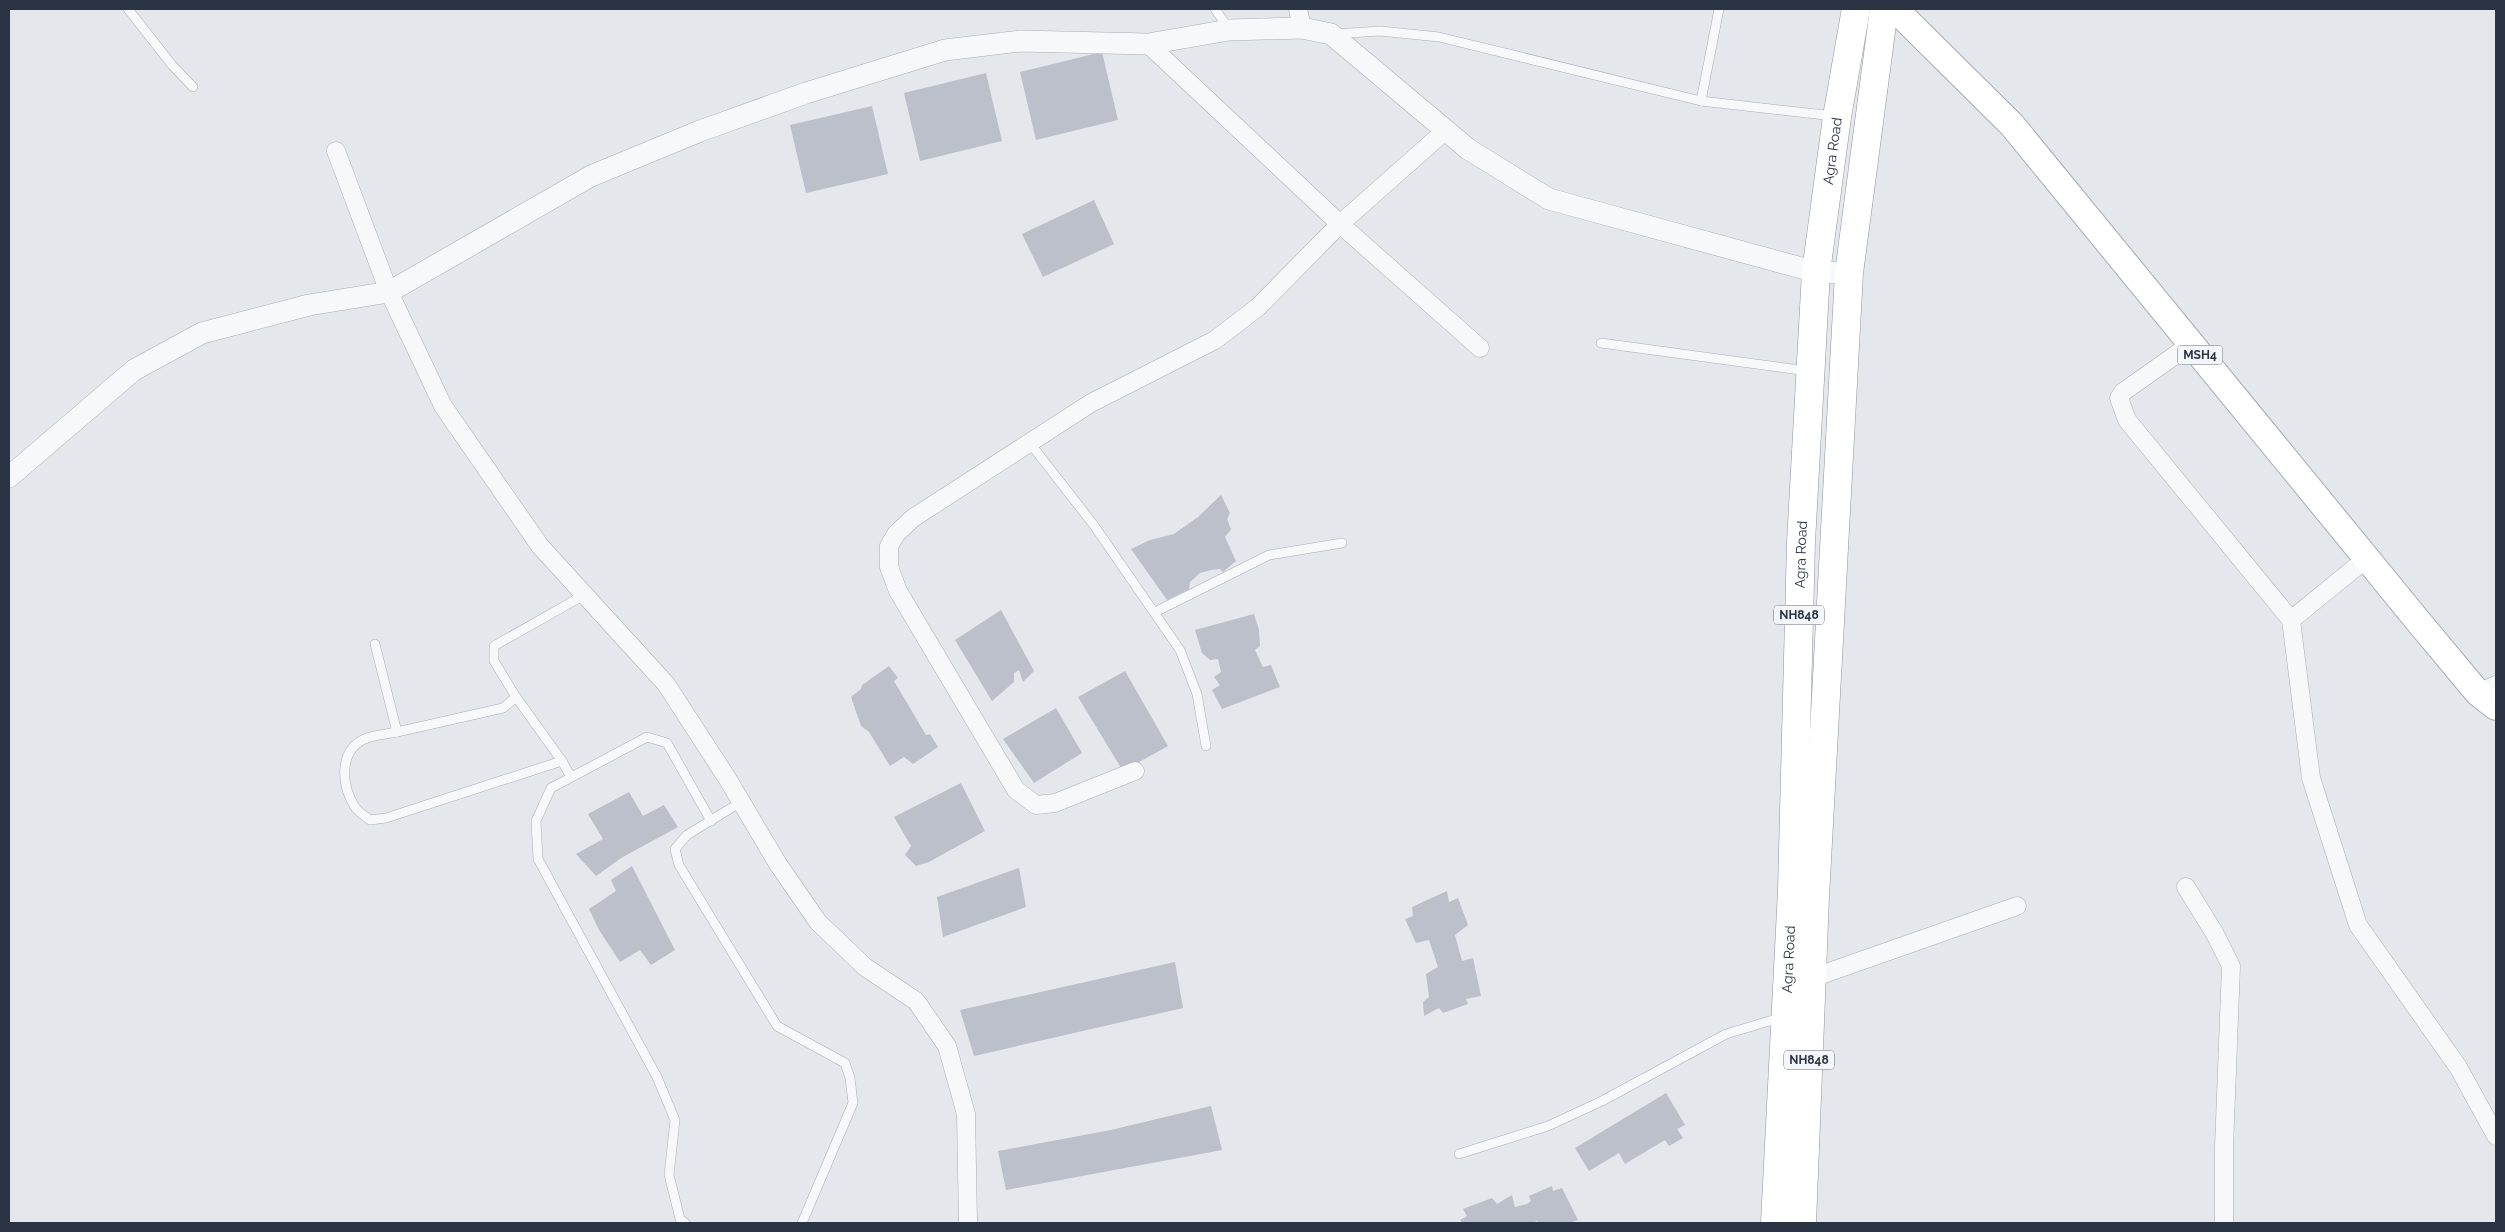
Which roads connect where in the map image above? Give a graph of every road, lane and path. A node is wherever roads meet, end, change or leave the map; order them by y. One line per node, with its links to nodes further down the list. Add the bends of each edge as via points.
1 (128, 9): 11 (lane)
2 (1215, 9): 8 (lane)
3 (1719, 9): 12 (lane)
4 (1856, 9): 13 (highway, Agra Road / NH848)
5 (1884, 9): 18 (highway, Agra Road / NH848)
6 (1895, 9): 21 (main road, MSH4, via 2012,125)
7 (1300, 18): 8 (street); 9 (street)
8 (1229, 30): 10 (street)
9 (1331, 34): 12 (lane, via 1380,31 1439,37); 14 (street)
10 (1148, 44): 16 (street); 19 (street, via 1020,41 945,50 806,93 700,131 591,176)
11 (193, 87)
12 (1701, 101): 13 (lane)
13 (1837, 117): 17 (highway, Agra Road / NH848)
14 (1446, 130): 16 (street); 17 (street, via 1468,148 1549,199)
15 (336, 151): 19 (street)
16 (1340, 224): 22 (street); 24 (street, via 1258,307 1215,340 1091,403)
17 (1816, 272): 18 (street); 23 (highway, Agra Road / NH848)
18 (1849, 273): 43 (highway, Agra Road / NH848)
19 (389, 292): 25 (street, via 309,305 202,333 134,370); 28 (street, via 443,406 540,546)
20 (1601, 343): 23 (lane)
21 (2191, 344): 27 (main road, MSH4); 30 (street, via 2123,392 2119,398 2120,405 2127,420)
22 (1480, 348)
23 (1811, 372): 44 (highway, Agra Road / NH848, via 1801,542)
24 (1029, 442): 29 (lane, via 1093,524); 37 (street, via 913,518 889,546 889,567 898,591 1016,790 1036,805 1055,803)
25 (9, 477)
26 (1342, 542): 29 (lane, via 1269,556)
27 (2367, 558): 30 (street); 32 (main road, MSH4)
28 (584, 595): 33 (lane, via 494,646 494,662); 39 (street, via 666,684)
29 (1155, 612): 35 (lane, via 1180,650 1194,685)
30 (2291, 620): 45 (street, via 2311,778 2358,925 2458,1066)
31 (375, 644): 34 (lane)
32 (2490, 695)
33 (516, 697): 34 (lane, via 503,708); 36 (lane)
34 (397, 732): 36 (lane, via 366,738 351,749 344,763 347,784 356,808 370,820 386,818)
35 (1206, 746)
36 (562, 761): 38 (lane)
37 (1135, 771)
38 (571, 777): 40 (lane, via 647,737 667,743); 47 (lane, via 551,788 536,821 538,859 657,1077 675,1120 669,1175 680,1219)
39 (741, 802): 40 (lane); 49 (street, via 818,922 865,967 916,1000 947,1046 966,1114)
40 (711, 820): 48 (lane, via 687,835 675,849 679,865 777,1026 845,1063 850,1078 853,1103)
41 (2186, 887): 52 (street, via 2231,966)
42 (2017, 906): 43 (street)
43 (1812, 978): 51 (highway, Agra Road / NH848)
44 (1786, 1016): 46 (lane, via 1726,1034 1602,1101 1548,1126); 50 (highway, Agra Road / NH848)
45 (2496, 1136)
46 (1459, 1154)
47 (685, 1223)
48 (802, 1223)
49 (968, 1223)
50 (1775, 1223)
51 (1802, 1223)
52 (2224, 1223)

